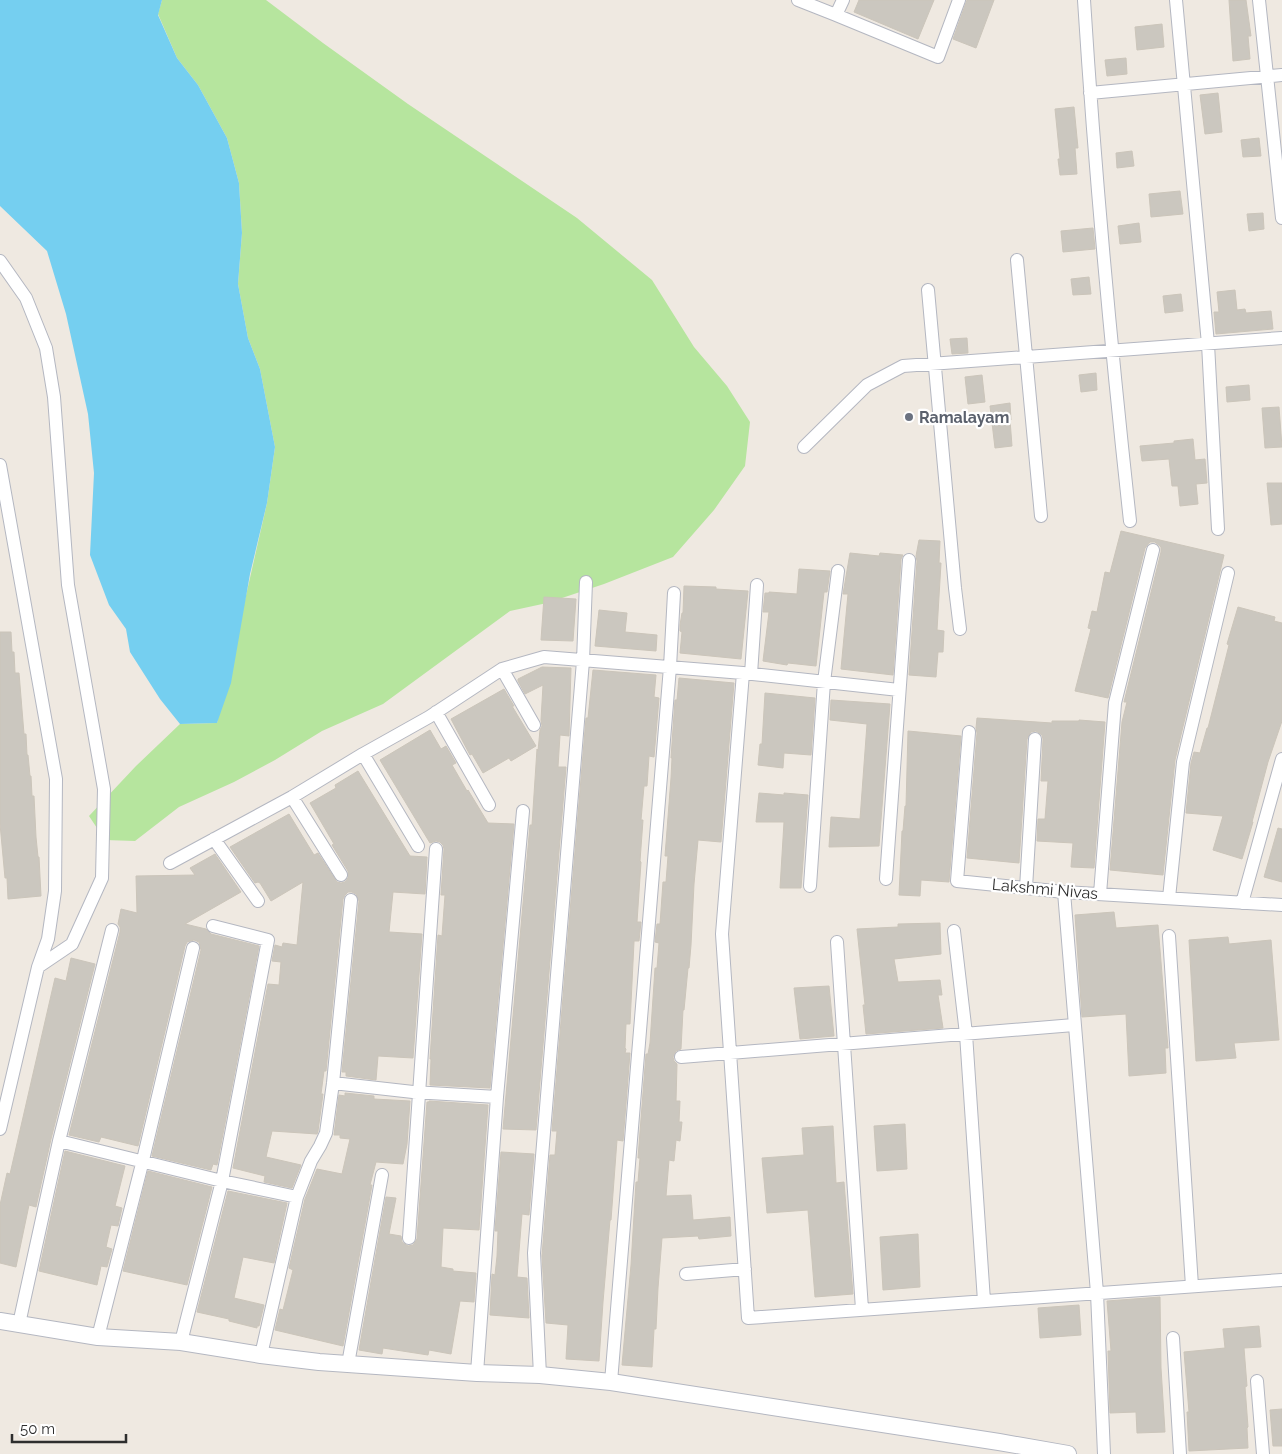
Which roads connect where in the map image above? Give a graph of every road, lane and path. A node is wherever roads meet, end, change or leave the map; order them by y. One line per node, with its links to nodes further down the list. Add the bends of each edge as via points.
1 (798, 0): 7 (street)
2 (842, 0): 7 (street)
3 (959, 0): 7 (street, via 938,57)
4 (1084, 0): 11 (street)
5 (1176, 0): 10 (street)
6 (1259, 0): 9 (street)
7 (836, 16)
8 (1282, 75): 9 (street)
9 (1267, 76): 10 (street); 12 (street)
10 (1183, 84): 11 (street); 17 (street)
11 (1090, 93): 18 (street)
12 (1282, 218)
13 (0, 260): 70 (street, via 26,298 46,348 54,397 68,584 104,789 102,878 72,944)
14 (1017, 260): 19 (street)
15 (928, 290): 20 (street)
16 (1282, 338): 17 (street)
17 (1208, 344): 18 (street); 25 (street)
18 (1112, 350): 19 (street); 24 (street)
19 (1026, 357): 20 (street); 23 (street)
20 (936, 364): 21 (street, via 903,366 867,384); 33 (street)
21 (804, 447)
22 (0, 465): 70 (street, via 56,779 55,891 48,939)
23 (1041, 516)
24 (1130, 521)
25 (1218, 529)
26 (1153, 550): 58 (street, via 1115,703)
27 (910, 560): 39 (street)
28 (838, 570): 38 (street)
29 (1228, 572): 59 (street, via 1183,762)
30 (586, 582): 34 (street)
31 (757, 585): 37 (street)
32 (674, 593): 35 (street)
33 (960, 629)
34 (583, 661): 35 (street); 36 (street, via 544,657); 101 (street, via 534,1253)
35 (670, 667): 37 (street); 103 (street)
36 (502, 669): 40 (street); 41 (street)
37 (747, 674): 38 (street); 74 (street, via 722,934)
38 (824, 682): 39 (street); 55 (street)
39 (900, 690): 54 (street)
40 (436, 712): 44 (street); 47 (street)
41 (534, 725)
42 (970, 732): 56 (street, Lakshmi Nivas, via 957,881)
43 (1035, 738): 56 (street)
44 (363, 754): 46 (street); 50 (street)
45 (1282, 759): 62 (street)
46 (292, 797): 49 (street); 53 (street)
47 (489, 805)
48 (523, 811): 78 (street)
49 (214, 839): 52 (street); 61 (street)
50 (418, 846)
51 (436, 849): 77 (street)
52 (170, 863)
53 (341, 875)
54 (886, 879)
55 (810, 886)
56 (1026, 888): 57 (street, Lakshmi Nivas)
57 (1064, 892): 58 (street, Lakshmi Nivas); 71 (street)
58 (1100, 894): 59 (street, Lakshmi Nivas)
59 (1168, 898): 62 (street, Lakshmi Nivas)
60 (351, 900): 76 (street)
61 (258, 901)
62 (1242, 903): 63 (street, Lakshmi Nivas)
63 (1282, 905)
64 (213, 926): 83 (street, via 268,940)
65 (112, 930): 80 (street)
66 (954, 932): 72 (street)
67 (1169, 936): 89 (street)
68 (837, 942): 73 (street)
69 (193, 948): 81 (street)
70 (38, 967): 79 (street)
71 (1074, 1025): 72 (street); 90 (street)
72 (966, 1034): 73 (street); 91 (street)
73 (844, 1044): 74 (street); 92 (street)
74 (730, 1054): 75 (street); 86 (street)
75 (681, 1057)
76 (333, 1083): 77 (street); 84 (street, via 326,1133)
77 (419, 1092): 78 (street); 85 (street)
78 (497, 1097): 100 (street)
79 (0, 1128)
80 (59, 1141): 81 (street); 94 (street)
81 (143, 1160): 83 (street); 95 (street)
82 (382, 1175): 99 (street)
83 (222, 1181): 84 (street); 97 (street)
84 (297, 1197): 98 (street)
85 (408, 1238)
86 (745, 1269): 87 (street); 92 (street, via 748,1318)
87 (686, 1274)
88 (1282, 1280): 89 (street)
89 (1192, 1286): 90 (street)
90 (1097, 1292): 91 (street); 105 (street)
91 (984, 1301): 92 (street)
92 (862, 1310)
93 (0, 1321): 94 (street)
94 (19, 1324): 95 (street)
95 (98, 1337): 97 (street)
96 (1173, 1338): 106 (street)
97 (181, 1342): 98 (street)
98 (261, 1355): 99 (street)
99 (348, 1364): 100 (street)
100 (477, 1373): 101 (street)
101 (540, 1375): 103 (street)
102 (1257, 1381): 107 (street)
103 (611, 1382): 104 (street)
104 (1068, 1454)
105 (1104, 1454)
106 (1180, 1454)
107 (1263, 1454)

